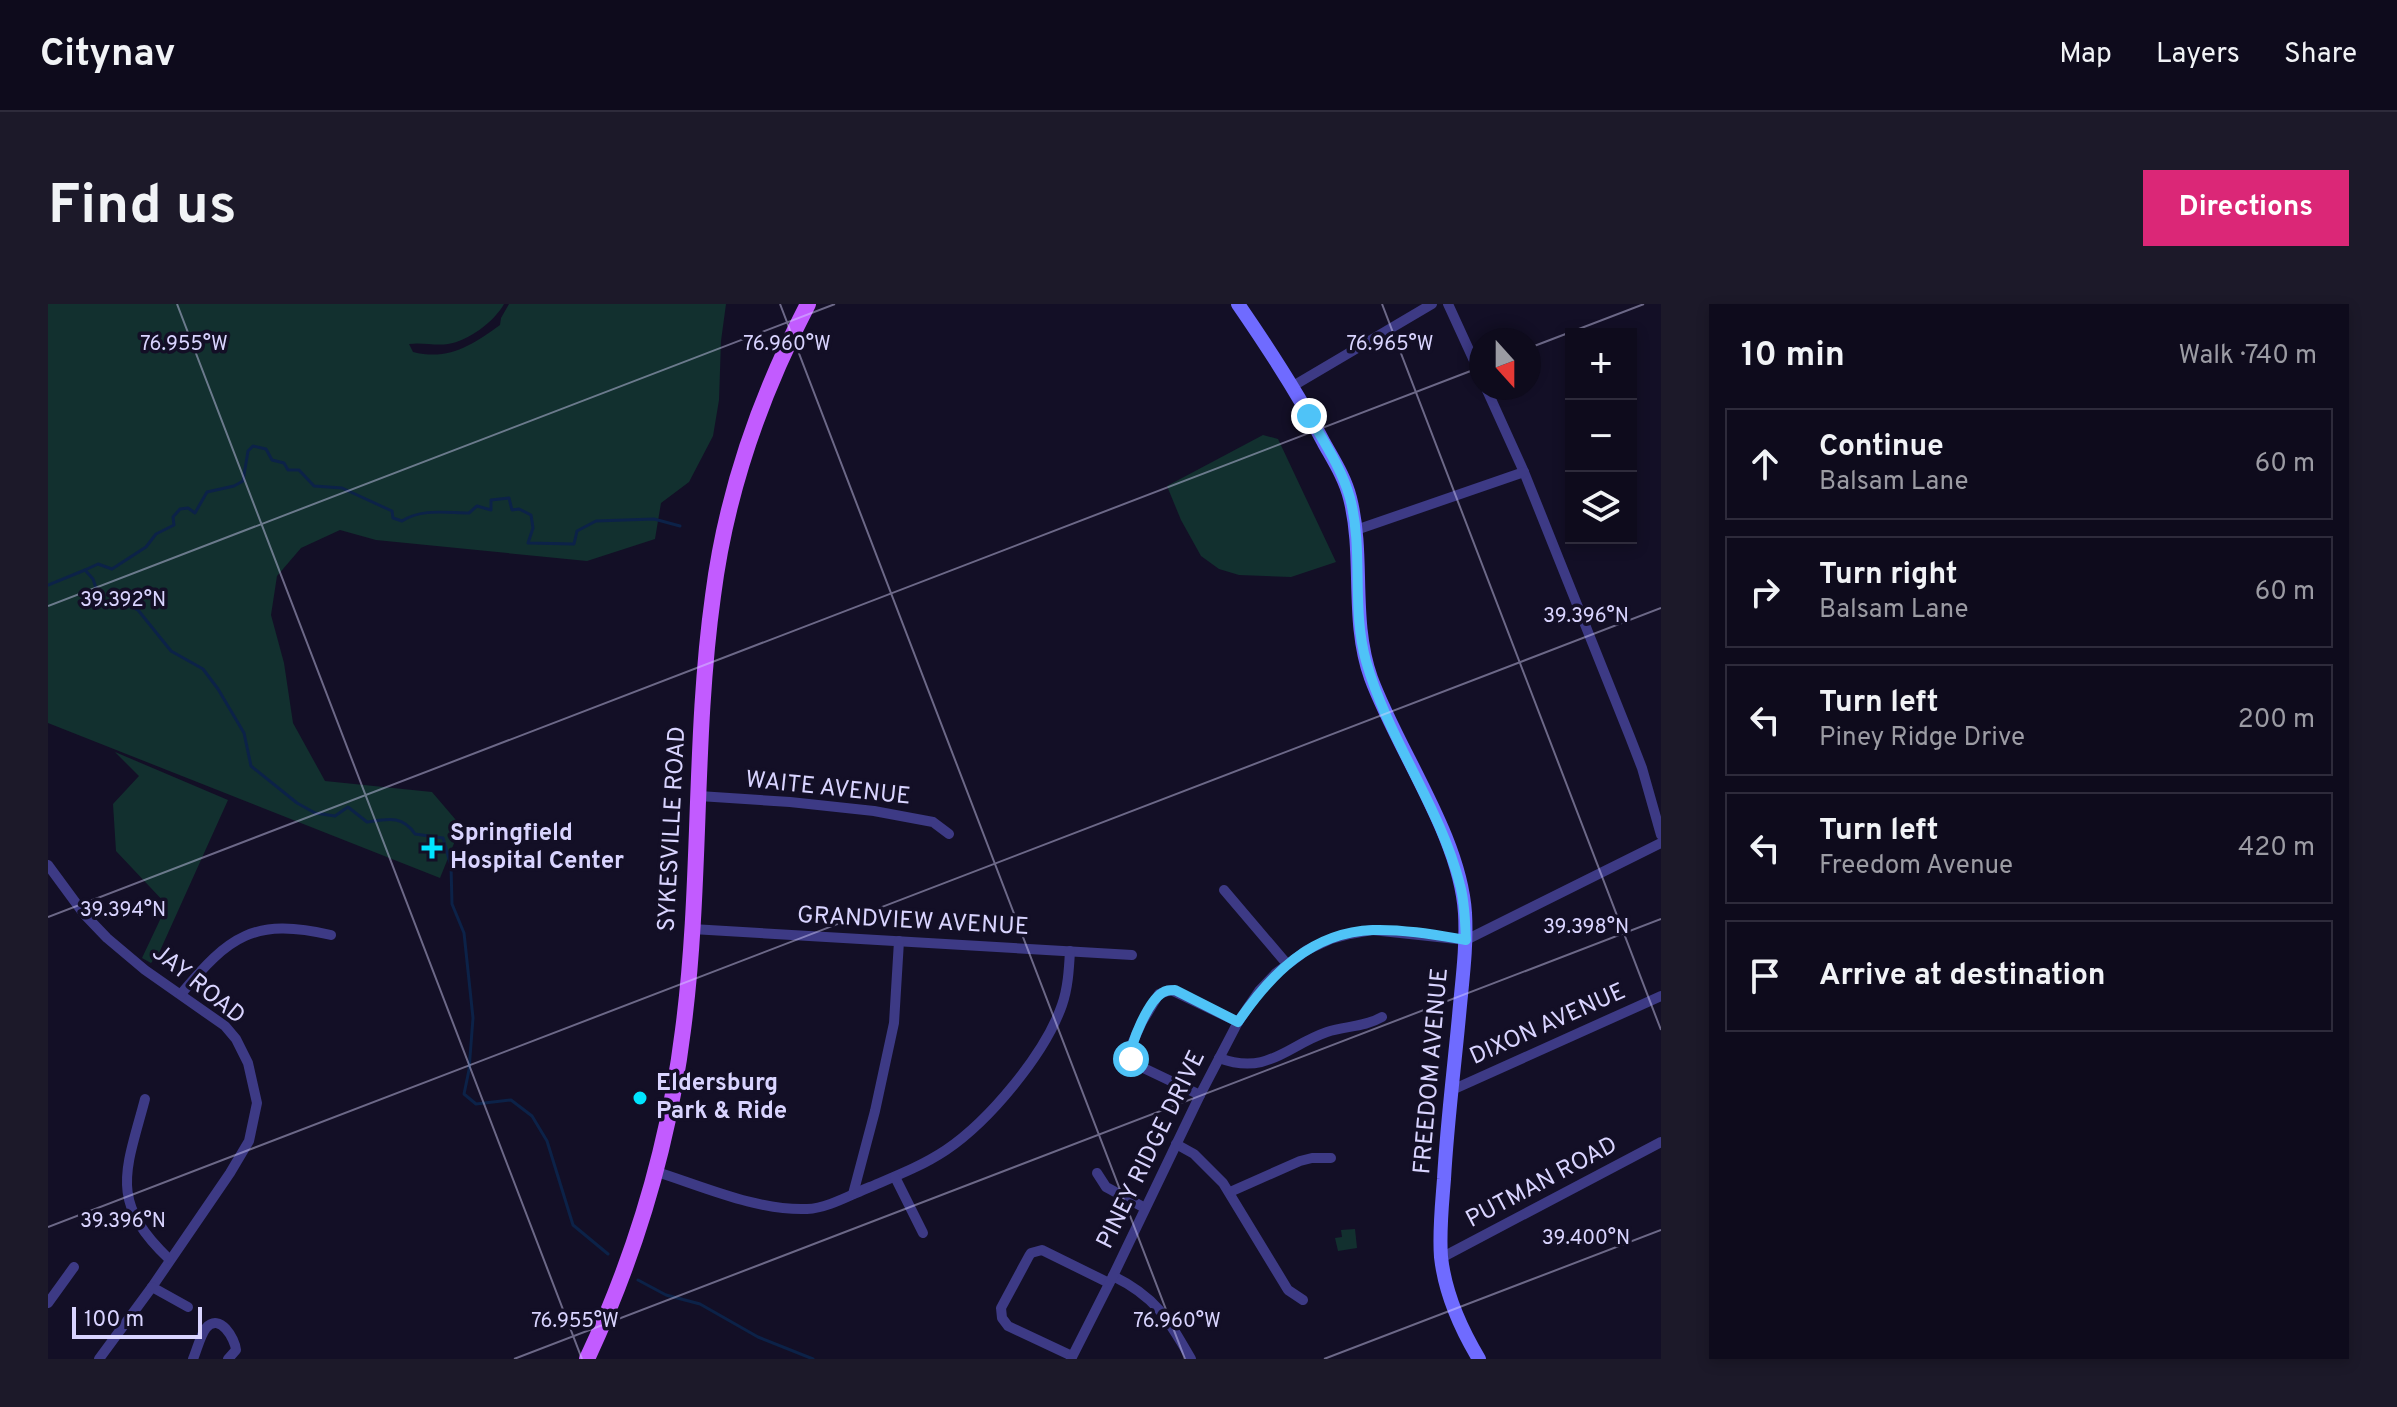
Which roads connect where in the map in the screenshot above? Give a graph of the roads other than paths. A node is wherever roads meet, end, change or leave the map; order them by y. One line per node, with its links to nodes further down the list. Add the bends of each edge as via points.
1 (808, 304): 10 (main road, SYKESVILLE ROAD, via 755,425 723,537 706,655)
2 (1238, 304): 6 (street, FREEDOM AVENUE)
3 (1432, 304): 6 (street)
4 (1448, 304): 5 (street)
5 (1469, 350)
6 (1293, 386): 9 (street, FREEDOM AVENUE, via 1343,478)
7 (1491, 400): 8 (street)
8 (1524, 472): 9 (street); 12 (street, via 1642,768)
9 (1356, 530): 18 (street, FREEDOM AVENUE, via 1365,658 1452,855)
10 (699, 796): 11 (street, WAITE AVENUE, via 874,811 933,822); 16 (main road, SYKESVILLE ROAD)
11 (949, 834)
12 (1661, 835)
13 (1661, 843): 18 (street)
14 (48, 865): 23 (street, JAY ROAD, via 107,938)
15 (1224, 890): 22 (street)
16 (692, 929): 19 (street, GRANDVIEW AVENUE); 34 (main road, SYKESVILLE ROAD, via 680,1053)
17 (331, 935): 23 (street, via 283,928 238,939 208,961)
18 (1466, 940): 22 (street, PINEY RIDGE DRIVE, via 1372,930 1331,939); 28 (street, FREEDOM AVENUE)
19 (899, 941): 20 (street, GRANDVIEW AVENUE); 38 (street, via 894,1023)
20 (1070, 951): 21 (street, GRANDVIEW AVENUE); 36 (street, via 1065,996 1056,1019 999,1102 960,1140)
21 (1132, 955)
22 (1287, 964): 26 (street, PINEY RIDGE DRIVE)
23 (181, 994): 42 (street, JAY ROAD, via 236,1039 257,1103 249,1141)
24 (1661, 996): 28 (street, DIXON AVENUE)
25 (1382, 1017): 27 (street, via 1329,1031 1271,1060 1241,1063)
26 (1238, 1022): 27 (street, PINEY RIDGE DRIVE); 29 (street, via 1171,990 1159,994 1142,1022 1131,1046 1133,1063)
27 (1219, 1058): 29 (street, PINEY RIDGE DRIVE)
28 (1452, 1090): 41 (street, FREEDOM AVENUE)
29 (1200, 1095): 32 (street, PINEY RIDGE DRIVE)
30 (145, 1099): 42 (street, via 128,1157 130,1204 146,1237)
31 (1661, 1142): 41 (street, PUTMAN ROAD)
32 (1176, 1144): 37 (street, via 1208,1166); 39 (street, PINEY RIDGE DRIVE)
33 (1331, 1158): 37 (street, via 1300,1161)
34 (654, 1171): 38 (street, via 771,1207 812,1209); 53 (main road, SYKESVILLE ROAD, via 625,1265)
35 (1097, 1173): 39 (street, via 1106,1187)
36 (895, 1177): 38 (street); 40 (street)
37 (1230, 1192): 46 (street, via 1288,1290)
38 (853, 1194)
39 (1145, 1208): 44 (street, PINEY RIDGE DRIVE)
40 (923, 1233)
41 (1441, 1258): 55 (street, FREEDOM AVENUE, via 1452,1303)
42 (169, 1259): 45 (street, JAY ROAD)
43 (74, 1267): 47 (street)
44 (1111, 1280): 49 (street, PINEY RIDGE DRIVE); 49 (street, via 1036,1251 1001,1308 1008,1326); 54 (street, via 1137,1288 1159,1307)
45 (152, 1287): 48 (street); 50 (street, JAY ROAD)
46 (1303, 1300)
47 (48, 1303)
48 (188, 1307)
49 (1071, 1358)
50 (99, 1359)
51 (193, 1359): 52 (street, via 206,1328 218,1324 235,1341 236,1350)
52 (228, 1359)
53 (587, 1359)
54 (1191, 1359)
55 (1479, 1359)

